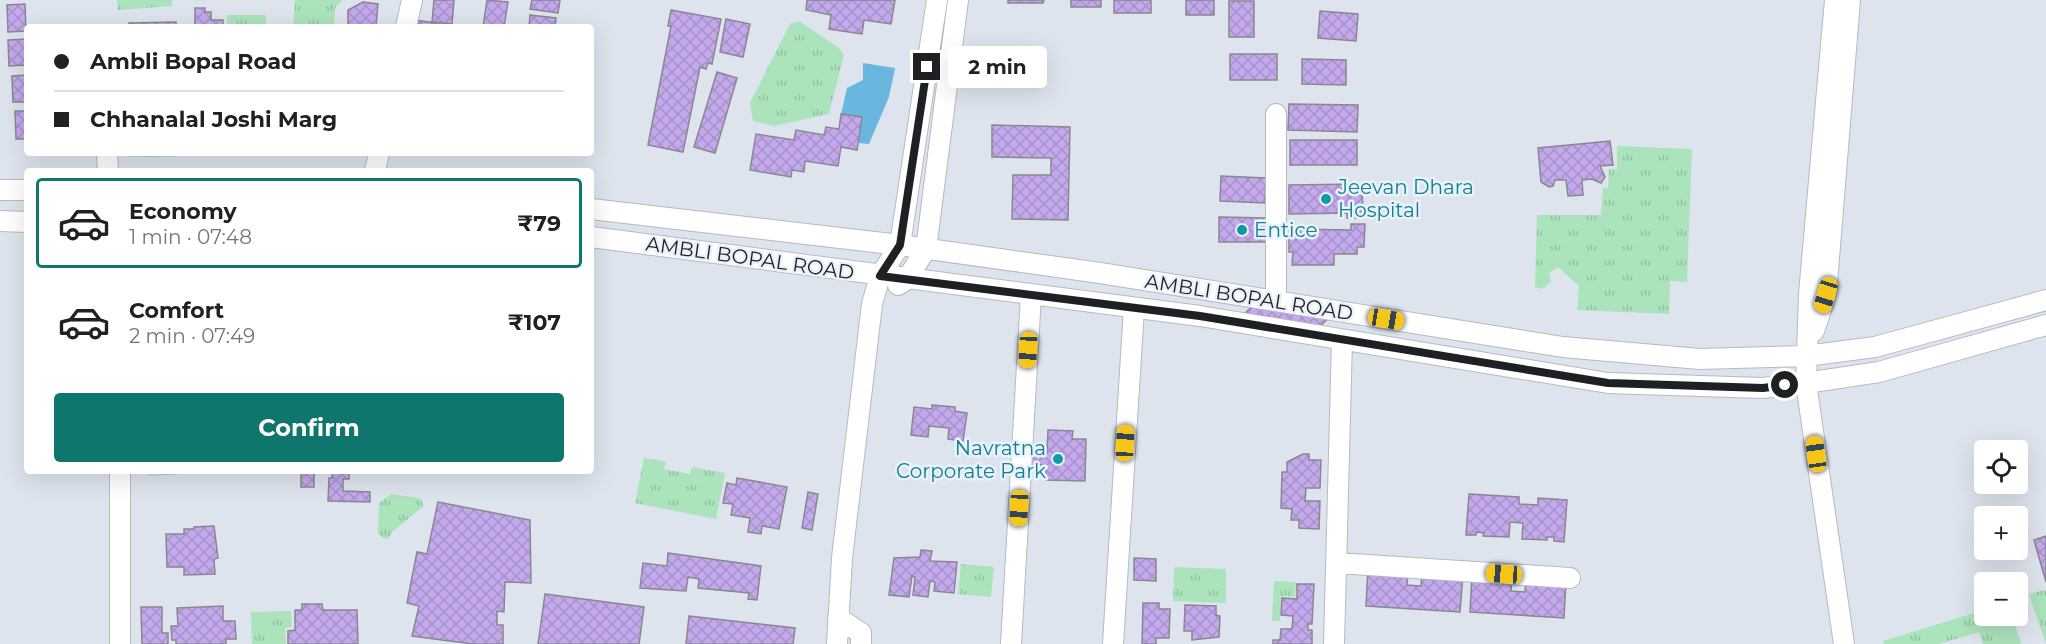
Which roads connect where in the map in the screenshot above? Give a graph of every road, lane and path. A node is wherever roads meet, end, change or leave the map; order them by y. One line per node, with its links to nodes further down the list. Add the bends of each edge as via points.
1 (412, 0): 6 (street)
2 (937, 0): 14 (street)
3 (958, 0): 15 (street)
4 (1834, 0): 25 (street)
5 (1850, 0): 25 (street, via 1826,295)
6 (407, 24)
7 (1276, 114): 20 (street)
8 (0, 190): 9 (street)
9 (24, 190)
10 (594, 209): 14 (street, AMBLI BOPAL ROAD)
11 (0, 221): 12 (street)
12 (24, 222)
13 (594, 237): 16 (street, AMBLI BOPAL ROAD)
14 (900, 245): 15 (street, AMBLI BOPAL ROAD); 16 (street)
15 (926, 249): 17 (street); 20 (street, AMBLI BOPAL ROAD)
16 (880, 276): 17 (street, AMBLI BOPAL ROAD); 21 (street)
17 (907, 279): 18 (street, AMBLI BOPAL ROAD); 21 (street)
18 (1031, 295): 22 (street, AMBLI BOPAL ROAD); 34 (street)
19 (2046, 300): 25 (street, AMBLI BOPAL ROAD, via 1875,347)
20 (1275, 301): 25 (street, AMBLI BOPAL ROAD, via 1563,347 1700,359)
21 (872, 304): 30 (street)
22 (1134, 308): 24 (street, AMBLI BOPAL ROAD); 35 (street)
23 (2046, 325): 26 (street, AMBLI BOPAL ROAD, via 1879,372)
24 (1342, 340): 26 (street, AMBLI BOPAL ROAD, via 1608,383 1763,388); 28 (street)
25 (1806, 356): 26 (street)
26 (1806, 383): 37 (street)
27 (120, 474): 31 (street)
28 (1337, 563): 29 (street); 36 (street)
29 (1570, 578)
30 (838, 618): 32 (street); 33 (street, via 861,633)
31 (120, 644)
32 (837, 644)
33 (861, 644)
34 (1011, 644)
35 (1113, 644)
36 (1334, 644)
37 (1844, 644)

